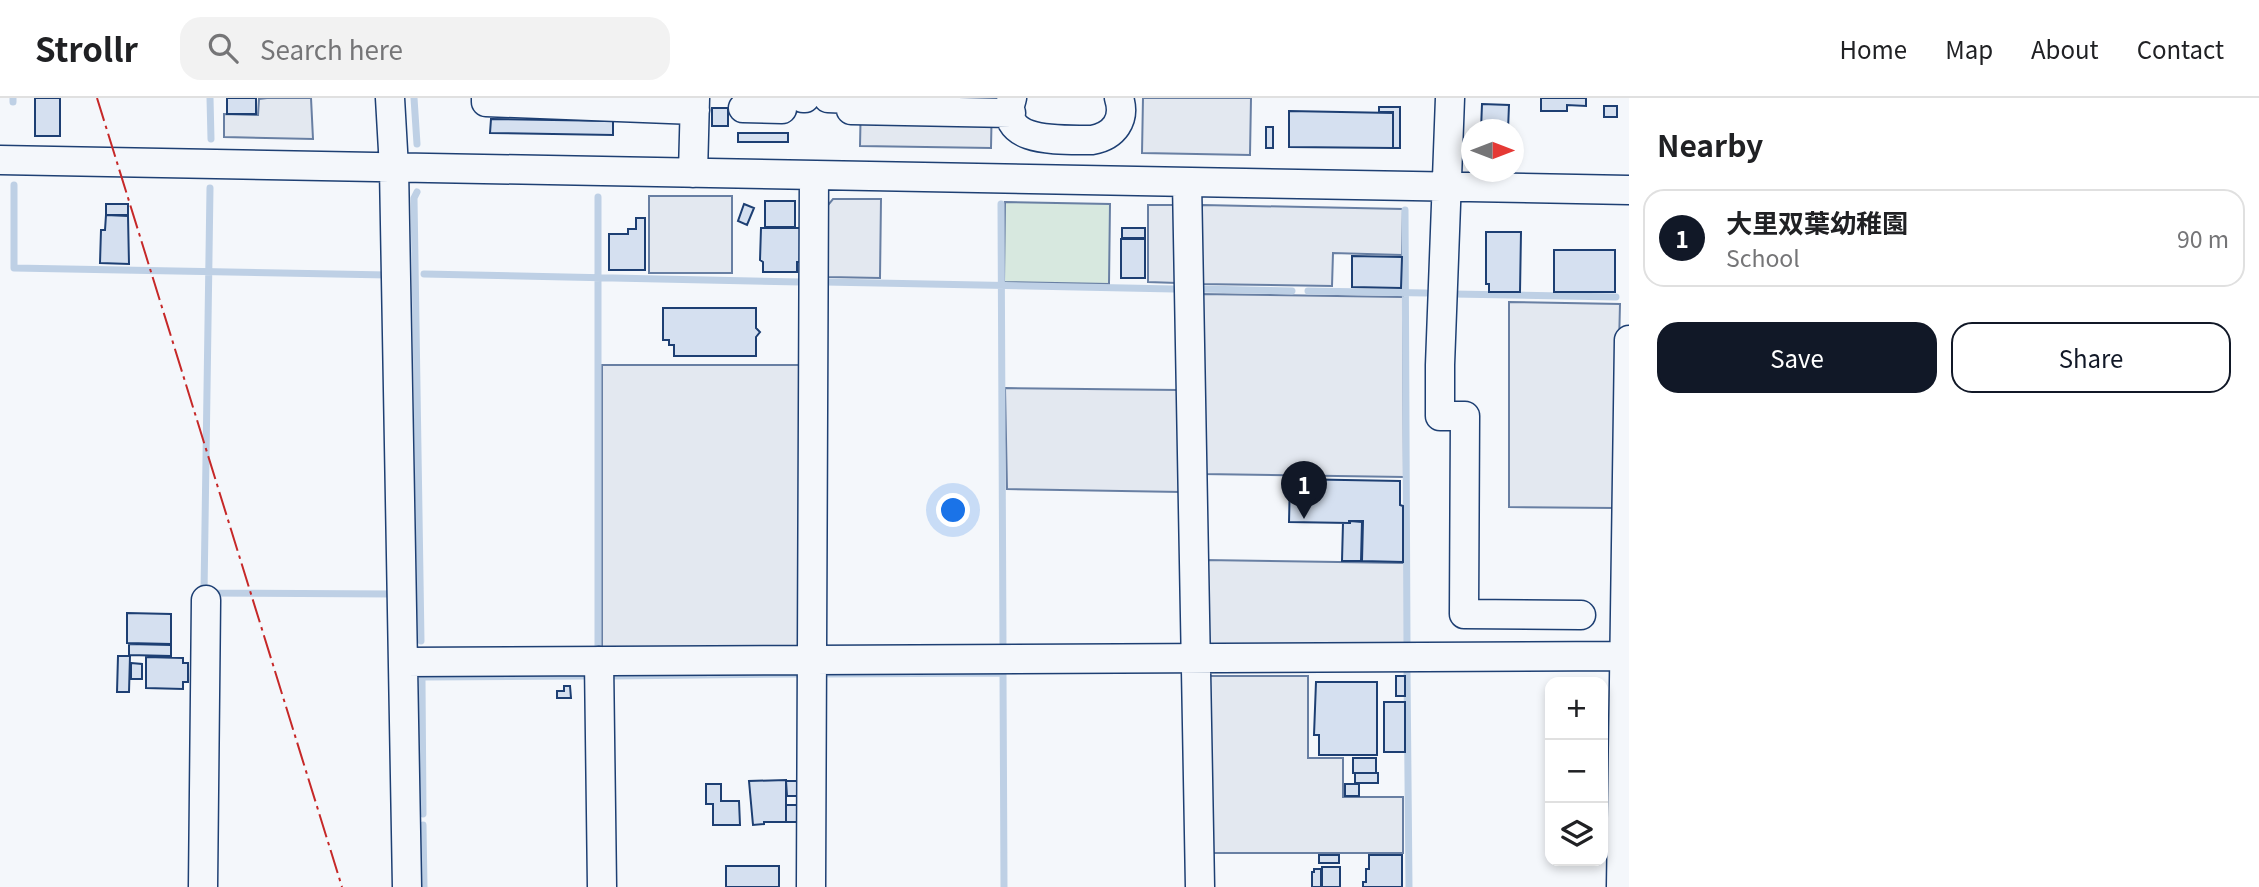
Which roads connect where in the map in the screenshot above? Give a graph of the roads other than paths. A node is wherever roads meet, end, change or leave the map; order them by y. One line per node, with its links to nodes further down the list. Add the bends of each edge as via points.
1 (390, 98): 13 (street)
2 (486, 98): 7 (street, via 486,102)
3 (782, 98): 9 (street, via 782,109)
4 (828, 98): 8 (street, via 850,99 850,110)
5 (1119, 98): 10 (street, via 1122,116 1111,133 1102,138)
6 (1450, 98): 19 (street)
7 (695, 104): 14 (street)
8 (1012, 105): 10 (street, via 1020,131)
9 (743, 108)
10 (1066, 139): 16 (street)
11 (0, 145): 12 (street)
12 (0, 160): 13 (street); 17 (street)
13 (394, 167): 14 (street); 28 (street)
14 (693, 173): 15 (street)
15 (814, 175): 16 (street); 26 (street)
16 (1065, 180): 18 (street)
17 (0, 182)
18 (1187, 182): 19 (street); 25 (street)
19 (1447, 186): 20 (street); 23 (street, via 1440,416 1465,416 1464,614)
20 (1629, 190)
21 (1629, 340): 24 (street)
22 (206, 600): 29 (street)
23 (1581, 615)
24 (1627, 656): 25 (street); 34 (street)
25 (1195, 659): 26 (street); 33 (street)
26 (812, 660): 27 (street); 32 (street)
27 (599, 661): 28 (street); 31 (street)
28 (403, 662): 30 (street)
29 (203, 887)
30 (407, 887)
31 (602, 887)
32 (811, 887)
33 (1200, 887)
34 (1621, 887)

